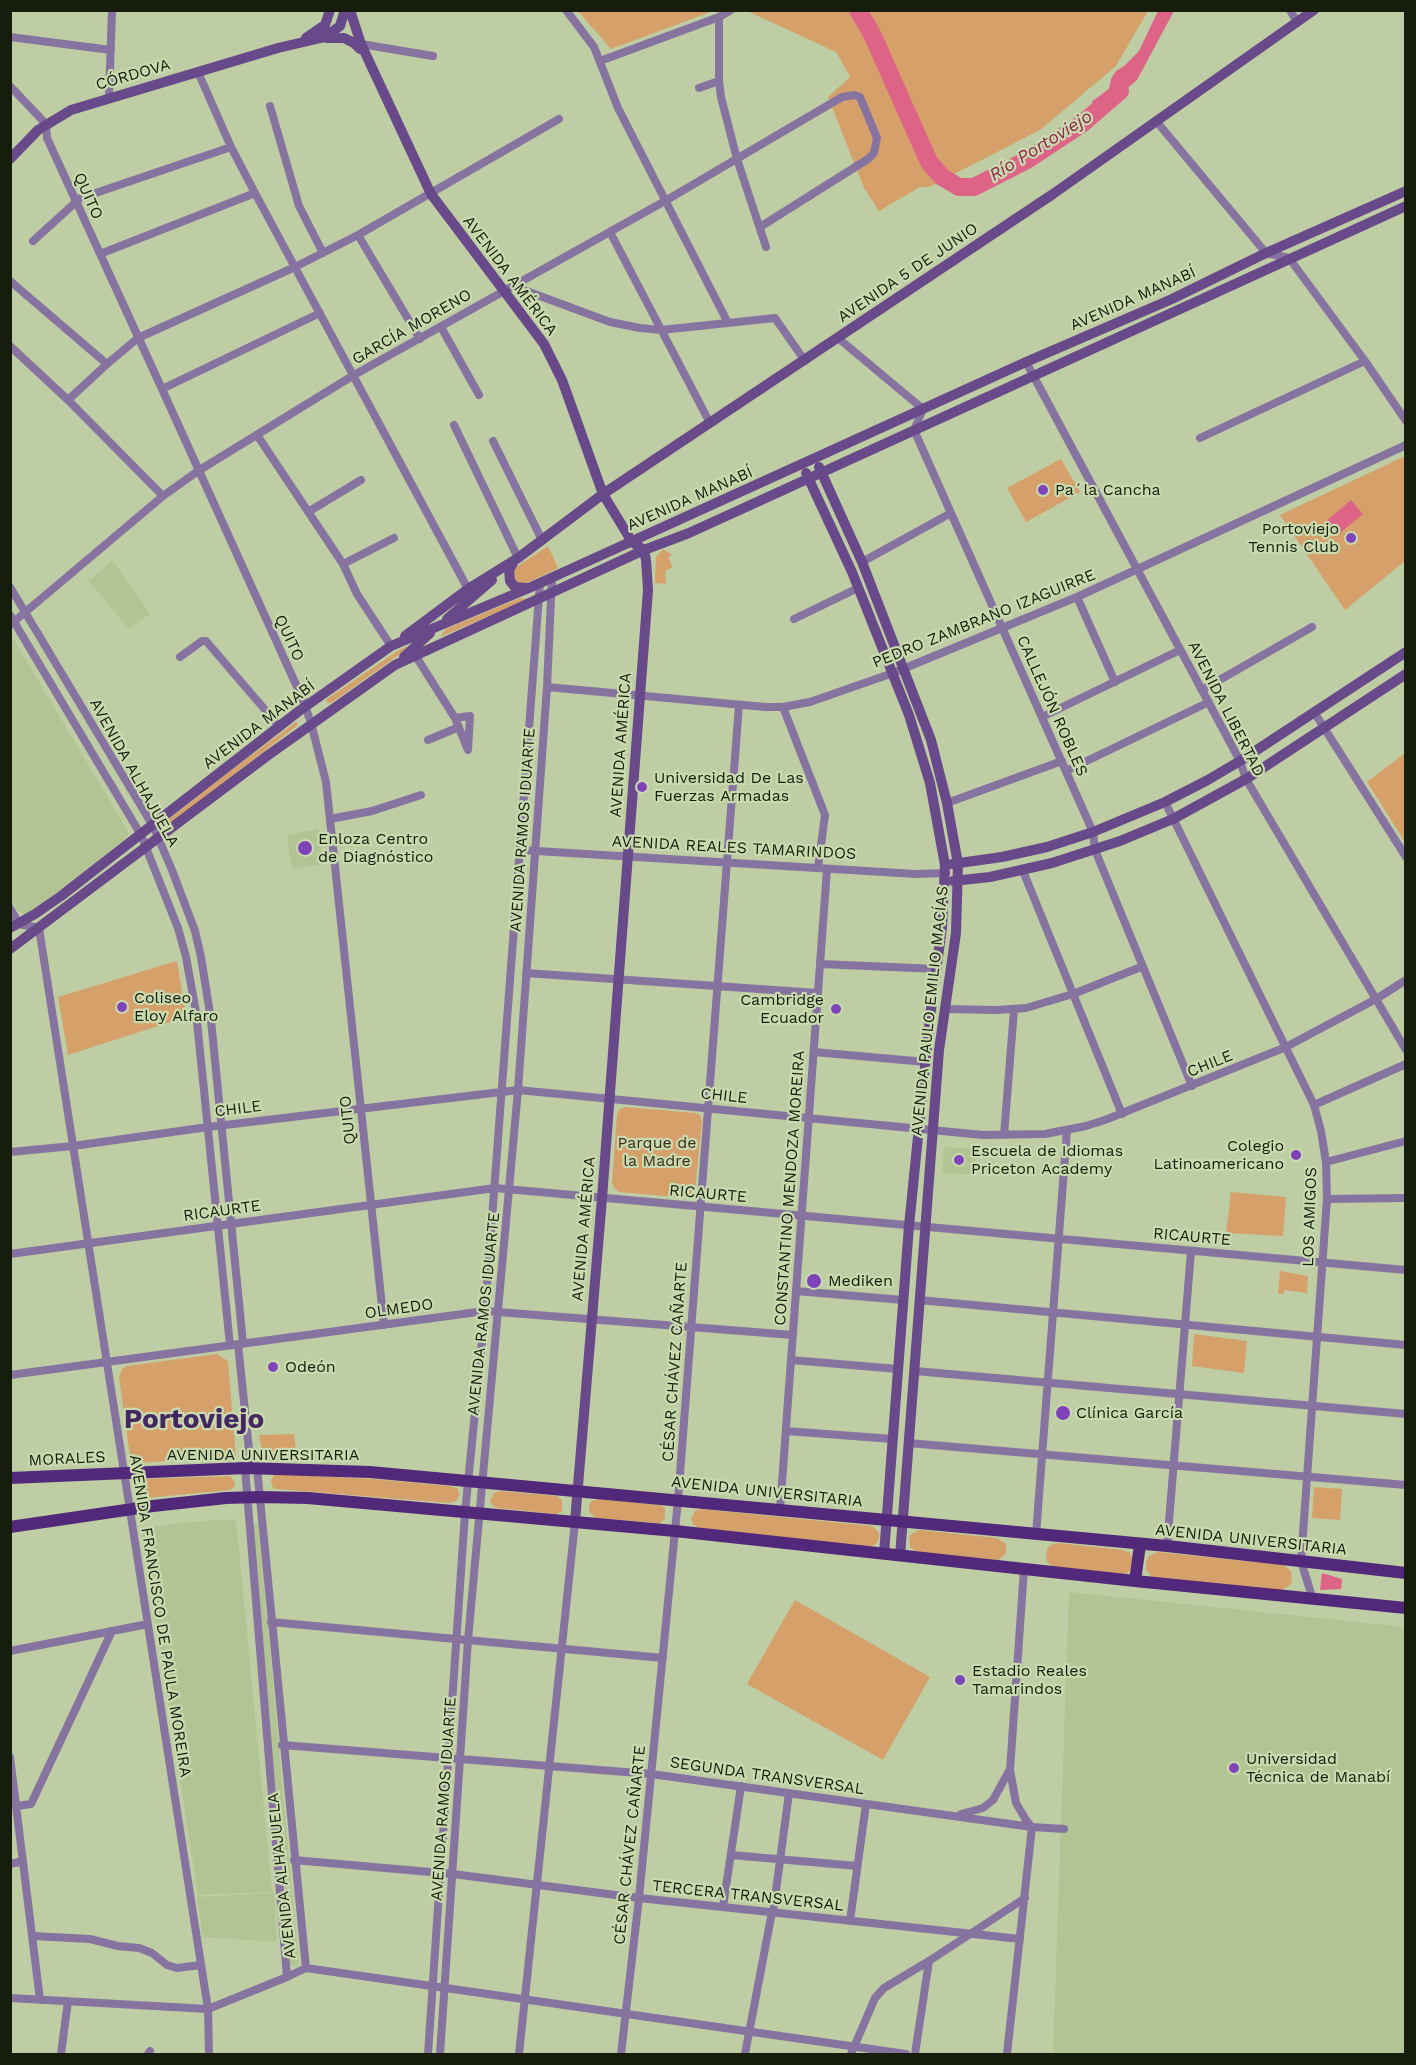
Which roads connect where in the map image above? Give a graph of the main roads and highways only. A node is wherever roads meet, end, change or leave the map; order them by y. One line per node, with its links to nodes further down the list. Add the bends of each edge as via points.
1 (330, 10): 6 (main road, CÓRDOVA, via 322,29)
2 (1314, 10): 16 (main road, AVENIDA 5 DE JUNIO, via 1157,122)
3 (345, 12): 4 (main road, CÓRDOVA, via 333,33); 5 (main road, AVENIDA AMÉRICA)
4 (308, 42): 5 (main road, via 340,37); 6 (main road, CÓRDOVA)
5 (360, 46): 16 (main road, AVENIDA AMÉRICA, via 431,194 508,288 557,367)
6 (278, 48): 7 (main road, CÓRDOVA, via 79,107 46,124)
7 (10, 159)
8 (1406, 191): 9 (main road, AVENIDA MANABÍ)
9 (1380, 202): 11 (main road); 12 (main road, AVENIDA MANABÍ)
10 (1406, 206): 11 (main road, AVENIDA MANABÍ)
11 (1387, 214): 14 (main road, AVENIDA MANABÍ)
12 (815, 459): 13 (main road, AVENIDA MANABÍ); 14 (main road, AVENIDA PAULO EMILIO MACÍAS)
13 (802, 465): 15 (main road, AVENIDA PAULO EMILIO MACÍAS); 17 (main road, AVENIDA MANABÍ)
14 (821, 471): 15 (main road, AVENIDA MANABÍ); 26 (main road, AVENIDA PAULO EMILIO MACÍAS, via 862,562 931,740)
15 (809, 478): 18 (main road, AVENIDA MANABÍ); 27 (main road, AVENIDA PAULO EMILIO MACÍAS, via 893,673 924,762 941,832)
16 (603, 494): 17 (main road, AVENIDA AMÉRICA); 19 (main road, AVENIDA 5 DE JUNIO)
17 (632, 542): 18 (main road, AVENIDA AMÉRICA); 20 (main road, AVENIDA MANABÍ)
18 (644, 549): 24 (main road, AVENIDA MANABÍ); 33 (main road, AVENIDA AMÉRICA, via 648,590)
19 (515, 560): 20 (main road, via 509,570 510,581 519,588); 21 (main road, AVENIDA 5 DE JUNIO); 22 (main road, AVENIDA 5 DE JUNIO)
20 (529, 588): 21 (main road, AVENIDA MANABÍ)
21 (437, 627): 22 (main road, AVENIDA MANABÍ); 24 (main road, AVENIDA 5 DE JUNIO)
22 (391, 646): 29 (main road, AVENIDA MANABÍ)
23 (1406, 652): 26 (main road, AVENIDA REALES TAMARINDOS, via 1240,761 1165,802 1093,832 1029,851)
24 (395, 665): 30 (main road, AVENIDA MANABÍ, via 311,723)
25 (1406, 674): 28 (main road, AVENIDA REALES TAMARINDOS, via 1246,779 1173,819 1095,850 1023,871)
26 (958, 864): 27 (main road, AVENIDA REALES TAMARINDOS); 28 (main road, AVENIDA PAULO EMILIO MACÍAS)
27 (946, 873): 28 (main road, AVENIDA REALES TAMARINDOS); 34 (main road, AVENIDA PAULO EMILIO MACÍAS, via 909,1226)
28 (958, 880): 35 (main road, AVENIDA PAULO EMILIO MACÍAS, via 954,956 939,1050)
29 (15, 926)
30 (10, 949)
31 (124, 1473): 32 (main road, MORALES); 33 (main road, AVENIDA UNIVERSITARIA, via 251,1468 370,1472)
32 (10, 1478)
33 (578, 1491): 34 (main road, AVENIDA UNIVERSITARIA); 36 (main road, AVENIDA AMÉRICA)
34 (888, 1516): 35 (main road, AVENIDA UNIVERSITARIA); 39 (main road, AVENIDA PAULO EMILIO MACÍAS)
35 (903, 1517): 38 (main road, AVENIDA UNIVERSITARIA); 40 (main road, AVENIDA PAULO EMILIO MACÍAS)
36 (575, 1522): 37 (main road, via 346,1501 253,1497 130,1509); 39 (main road)
37 (10, 1527)
38 (1140, 1545): 41 (main road, AVENIDA UNIVERSITARIA); 42 (main road)
39 (884, 1554): 40 (main road)
40 (900, 1556): 42 (main road)
41 (1406, 1574)
42 (1135, 1581): 43 (main road)
43 (1406, 1608)

